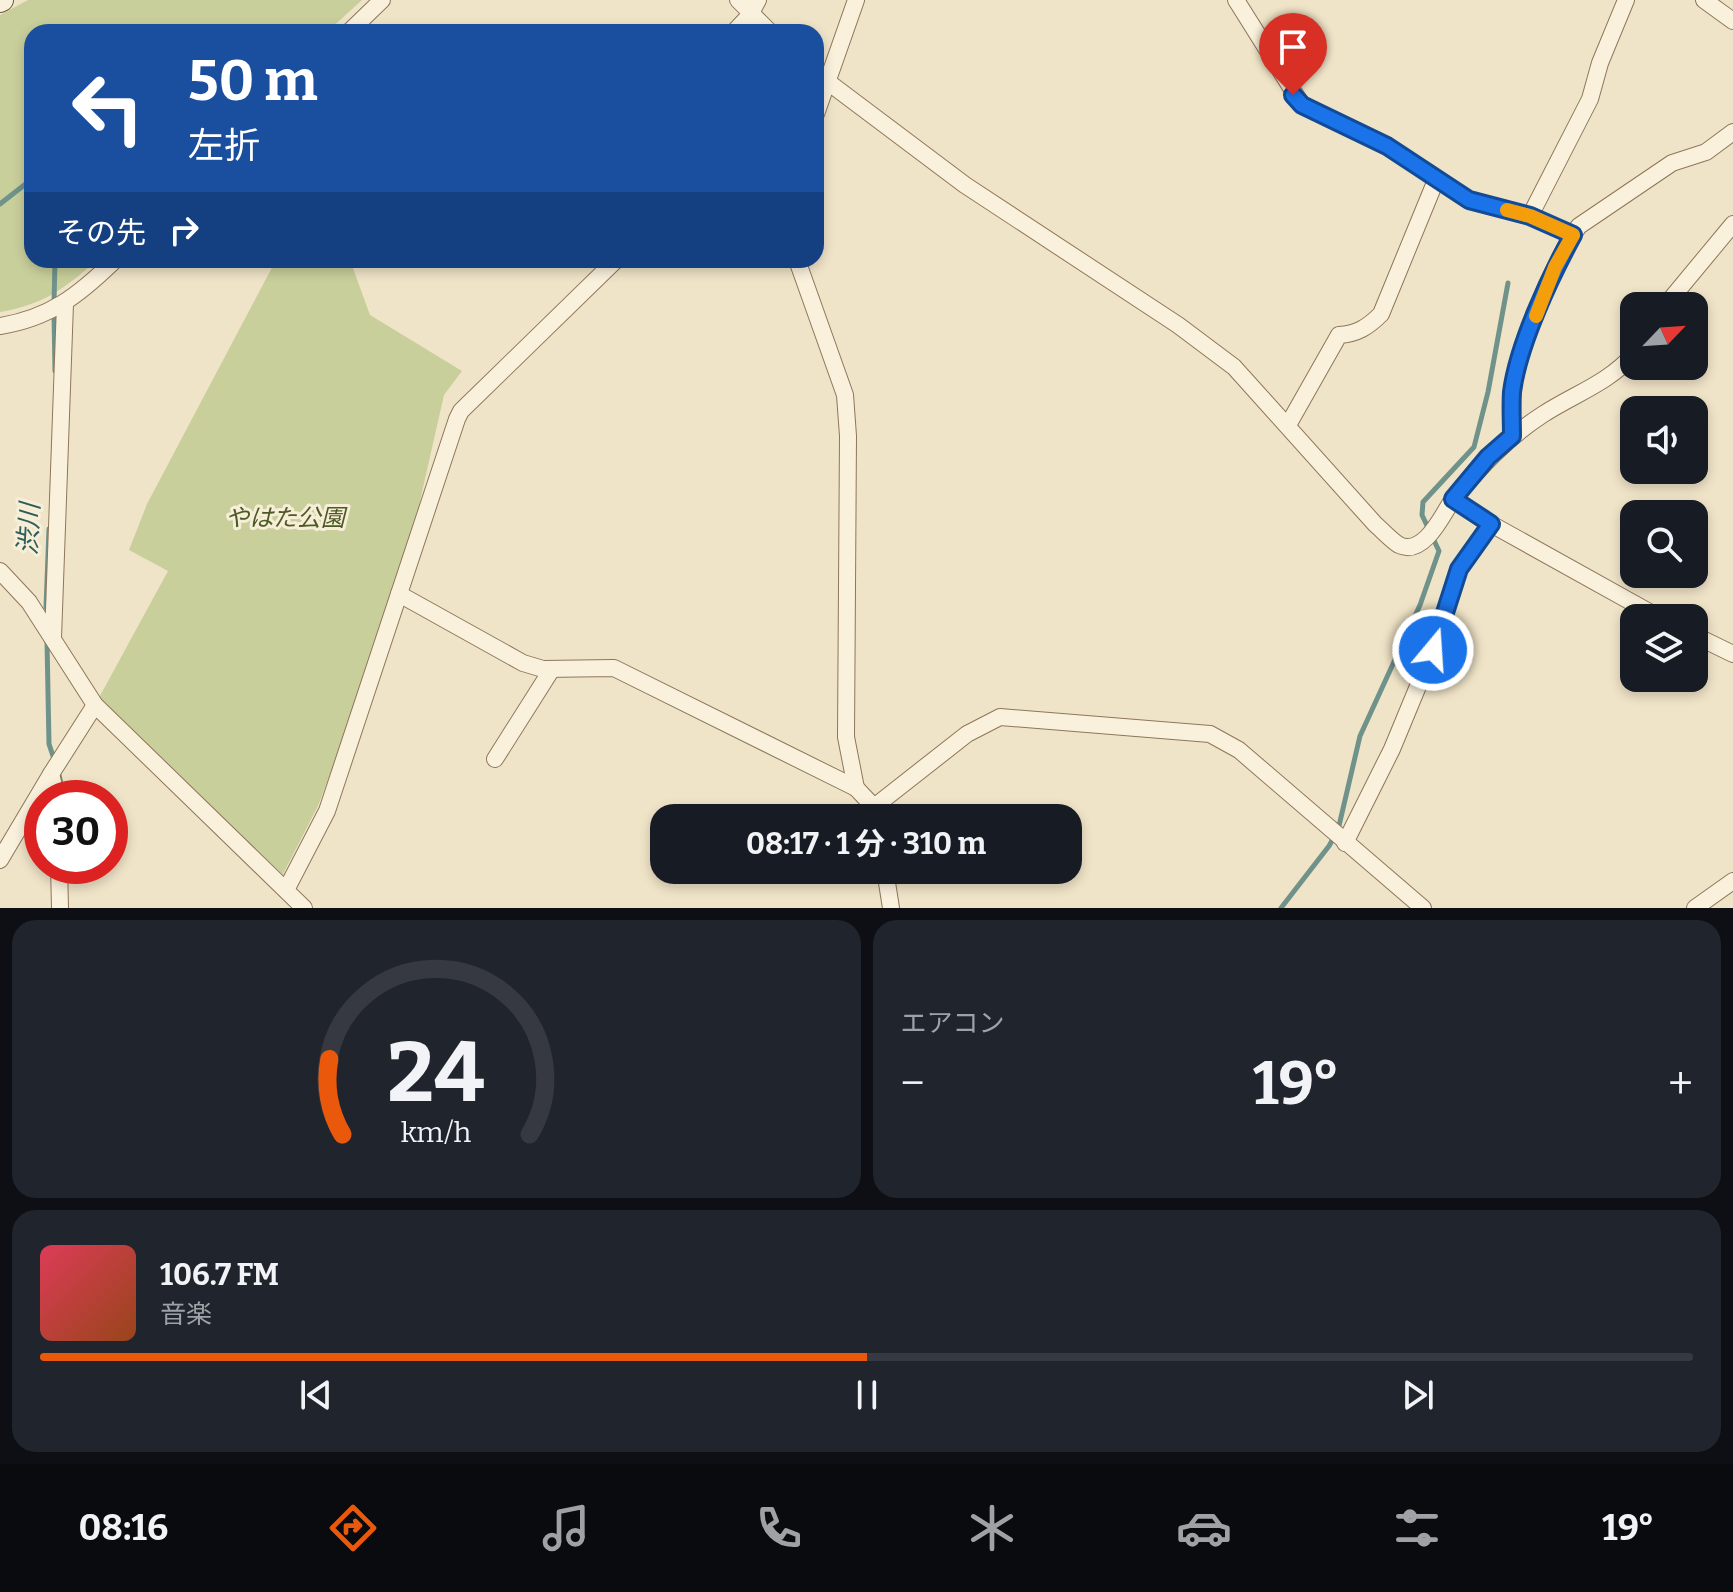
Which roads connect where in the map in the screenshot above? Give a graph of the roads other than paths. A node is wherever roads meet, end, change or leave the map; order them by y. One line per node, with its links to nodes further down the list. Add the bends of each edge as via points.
1 (382, 0): 9 (street)
2 (738, 0): 7 (street)
3 (856, 0): 12 (street)
4 (1236, 0): 15 (street, via 1302,105 1387,146)
5 (1626, 0): 16 (street, via 1590,99)
6 (1704, 0): 8 (street)
7 (754, 7): 10 (street); 11 (street)
8 (1733, 21)
9 (357, 24)
10 (740, 24)
11 (765, 24)
12 (824, 73)
13 (824, 79): 26 (street, via 965,185 1178,325 1234,367)
14 (1733, 132): 18 (street, via 1706,152 1672,163)
15 (1436, 180): 16 (street, via 1469,200); 26 (street, via 1381,314 1351,335 1339,335)
16 (1530, 216): 18 (street)
17 (1733, 224): 22 (street)
18 (1573, 235): 27 (street, via 1525,345 1512,391)
19 (106, 268): 23 (street)
20 (608, 268): 31 (street, via 461,411)
21 (800, 268): 41 (street, via 845,395 846,737)
22 (1677, 292)
23 (65, 304): 24 (street, via 25,322); 33 (street)
24 (0, 326)
25 (1620, 369): 27 (street)
26 (1288, 425): 28 (street, via 1398,544 1406,547 1426,540)
27 (1512, 436): 28 (street)
28 (1453, 499): 29 (street)
29 (1491, 524): 32 (street); 44 (street, via 1459,569 1392,749)
30 (0, 571): 33 (street)
31 (399, 594): 36 (street, via 523,663); 49 (street, via 327,811)
32 (1635, 604)
33 (53, 639): 37 (street)
34 (1708, 642): 35 (street)
35 (1733, 654)
36 (552, 669): 38 (street); 41 (street, via 614,668)
37 (95, 705): 39 (street); 49 (street)
38 (495, 759)
39 (51, 774): 40 (street); 45 (street)
40 (52, 780)
41 (856, 788): 42 (street)
42 (869, 804)
43 (884, 804): 44 (street, via 967,734 1000,717 1210,734 1239,750)
44 (1345, 843): 53 (street)
45 (0, 860)
46 (1733, 881): 54 (street)
47 (59, 884): 50 (street)
48 (887, 884): 52 (street)
49 (286, 890): 51 (street)
50 (60, 908)
51 (304, 908)
52 (891, 908)
53 (1423, 908)
54 (1695, 908)

